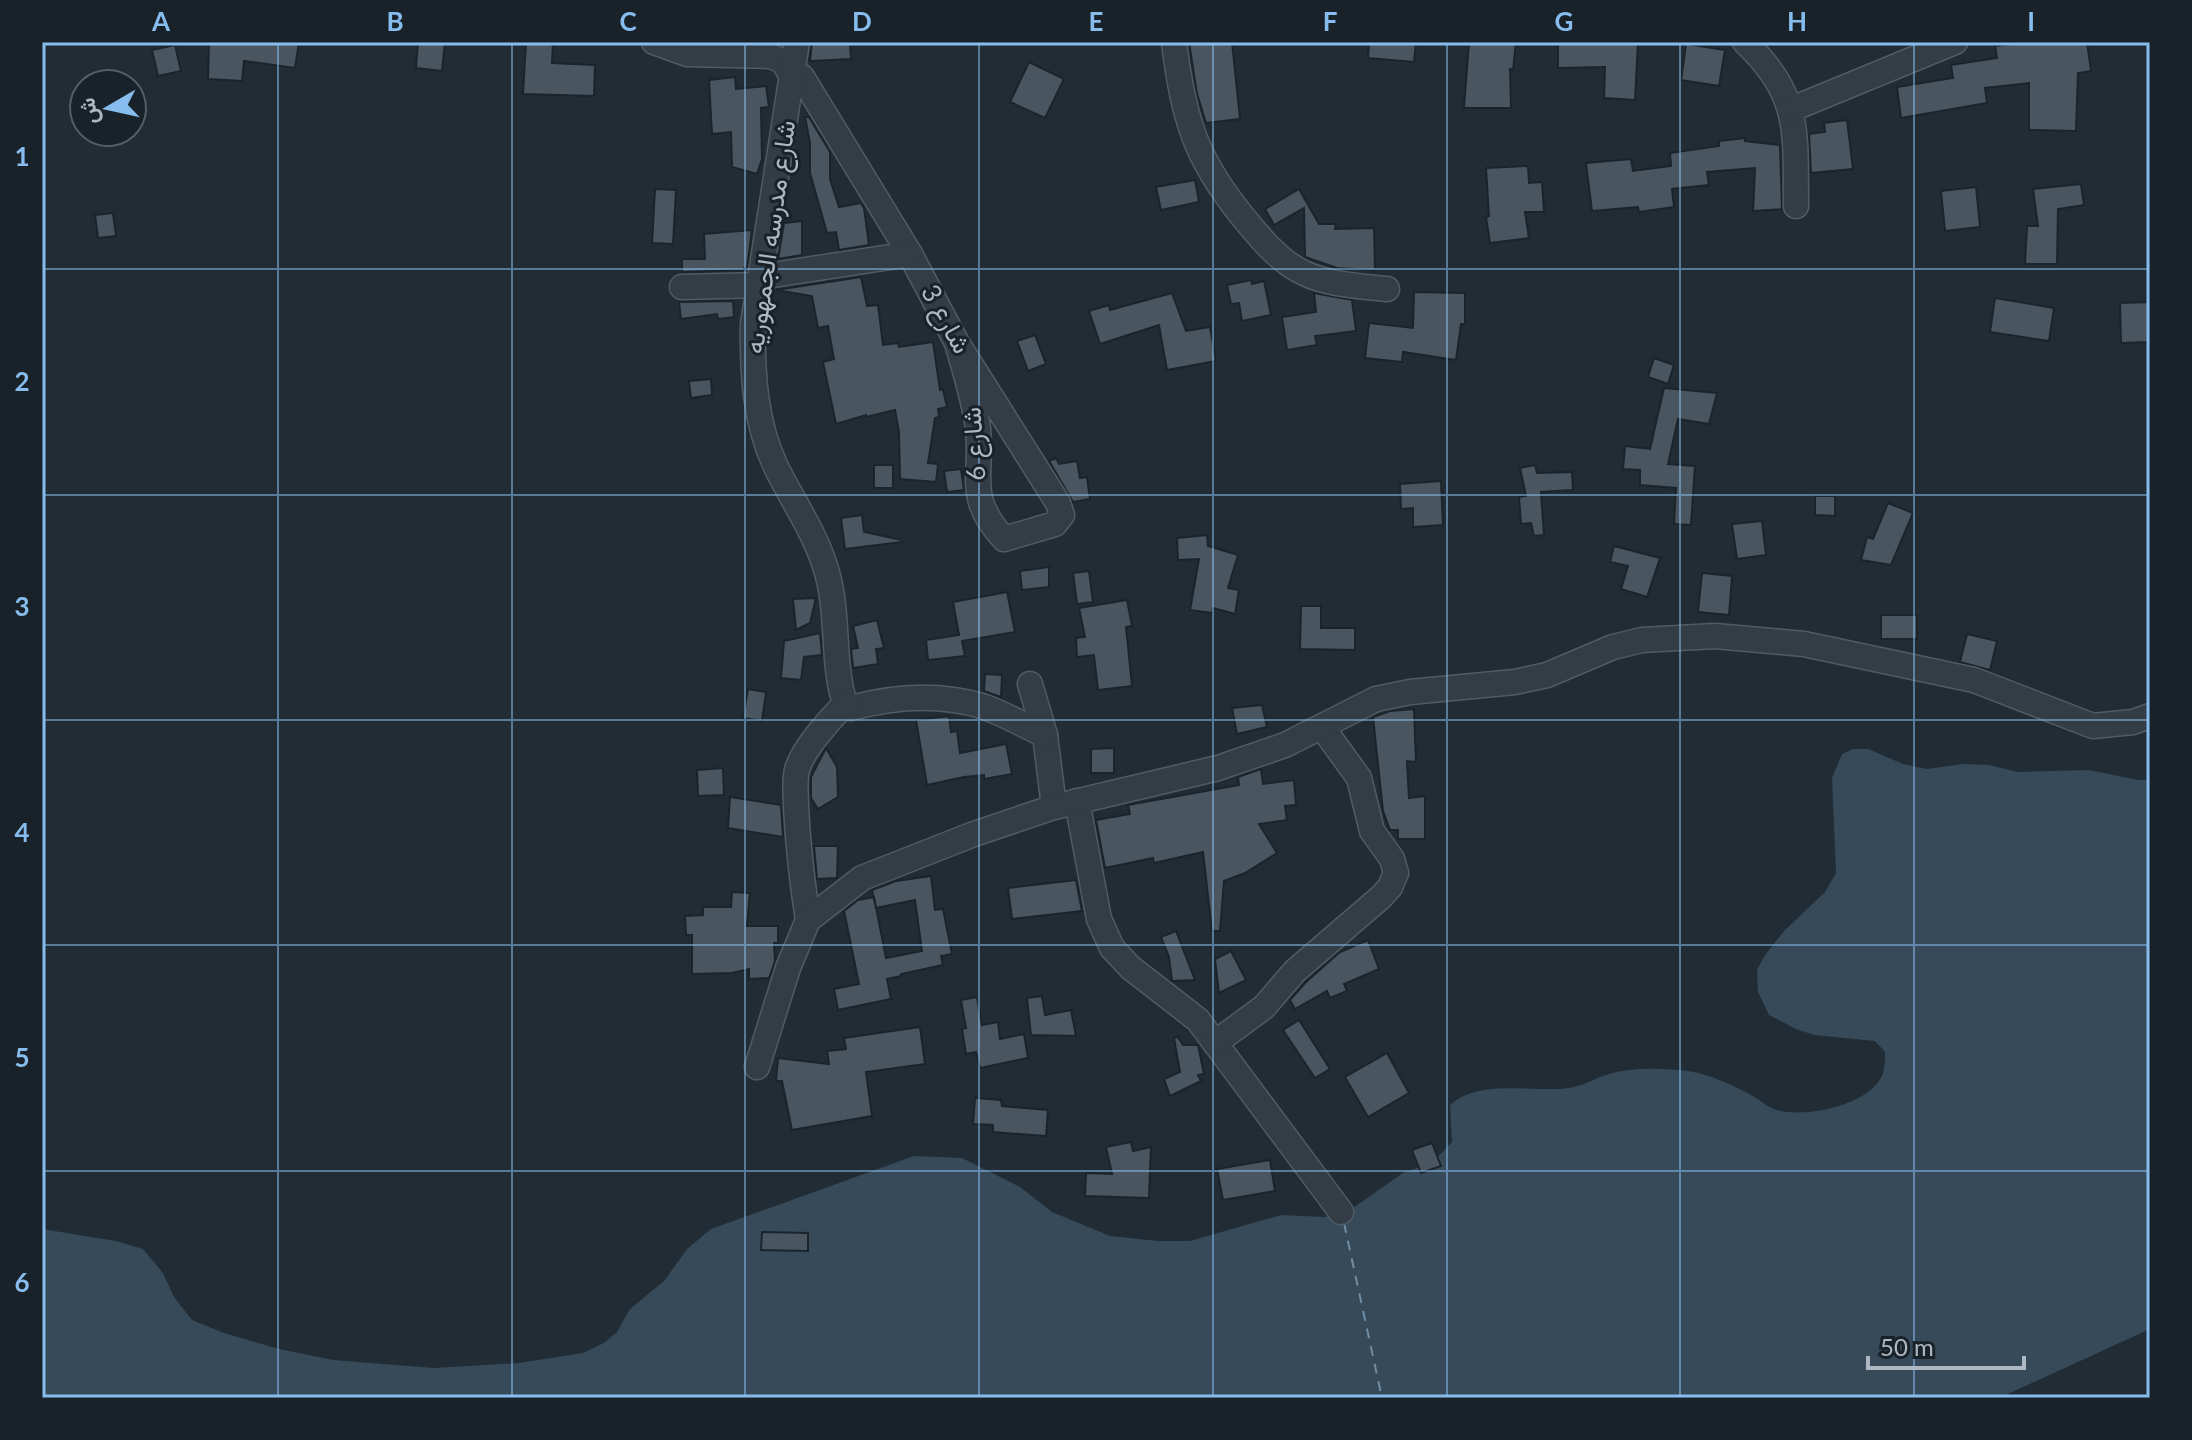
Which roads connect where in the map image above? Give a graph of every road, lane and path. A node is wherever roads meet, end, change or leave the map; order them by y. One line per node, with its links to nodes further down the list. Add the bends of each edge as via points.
1 (654, 42): 6 (street, شارع 3, via 687,54 770,56 783,61)
2 (797, 42): 6 (street, شارع مدرسه الجمهوريه)
3 (1174, 42): 12 (street, via 1185,115 1200,156 1262,240 1301,272 1325,281)
4 (1745, 42): 7 (street, via 1762,58)
5 (1955, 42): 7 (street)
6 (791, 75): 9 (street, شارع 3, via 802,77); 10 (street, شارع مدرسه الجمهوريه)
7 (1792, 109): 8 (street)
8 (1796, 206)
9 (910, 254): 10 (street); 13 (street, شارع 3)
10 (760, 281): 11 (street); 16 (street, شارع مدرسه الجمهوريه, via 752,371 759,418 774,463 825,565)
11 (682, 287)
12 (1387, 289)
13 (957, 343): 14 (street, شارع 6, via 978,428 981,508); 14 (street, شارع 3, via 1061,509 1055,524)
14 (1004, 539)
15 (1030, 684): 19 (street)
16 (845, 704): 19 (street, via 851,708 910,697 944,698 983,707); 21 (street, via 823,725 797,767)
17 (2150, 716): 18 (street, via 2093,726 1974,680 1804,644 1715,636 1642,640 1547,675 1376,699)
18 (1322, 727): 20 (street, via 1218,768); 22 (street, via 1359,778 1372,831 1396,873 1381,897 1295,971 1264,1007)
19 (1045, 735): 20 (street)
20 (1066, 804): 21 (street, via 862,878); 22 (street, via 1112,948 1198,1020)
21 (808, 920): 23 (street)
22 (1215, 1043): 24 (street)
23 (757, 1067)
24 (1341, 1212)

